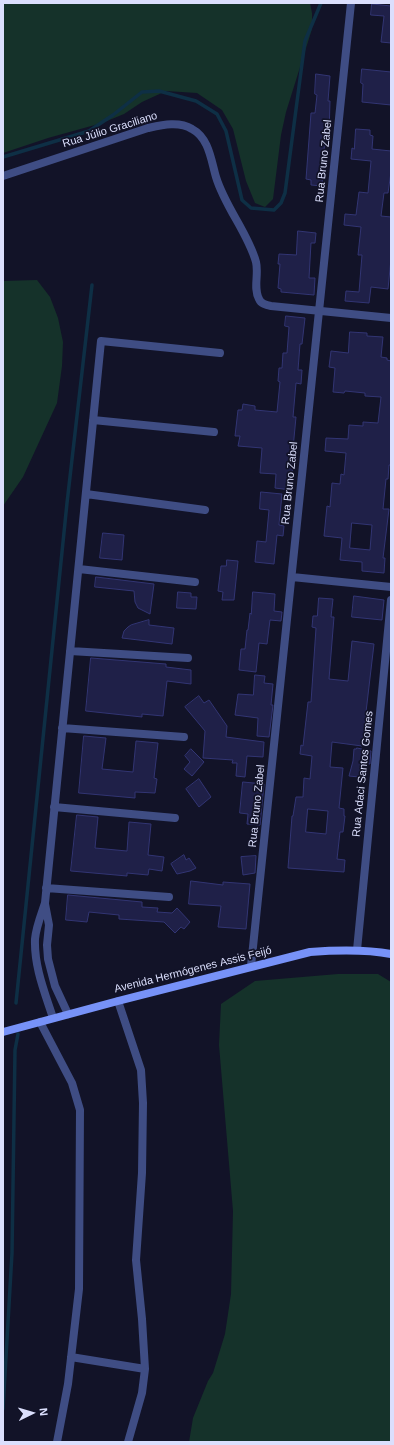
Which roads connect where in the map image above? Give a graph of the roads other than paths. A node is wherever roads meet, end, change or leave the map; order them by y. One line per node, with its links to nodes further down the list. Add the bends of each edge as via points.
1 (351, 3): 3 (street, Rua Bruno Zabel)
2 (3, 176): 3 (street, Rua Júlio Graciliano, via 148,128 165,124 180,124 192,128 208,148 222,195 253,252 257,263 257,294 260,301 271,306)
3 (319, 311): 4 (street); 11 (street, Rua Bruno Zabel)
4 (391, 318)
5 (220, 353): 6 (street, via 101,341)
6 (93, 420): 7 (street); 8 (street)
7 (214, 432)
8 (86, 494): 9 (street); 10 (street)
9 (205, 510)
10 (78, 569): 12 (street); 15 (street)
11 (292, 577): 13 (street); 26 (street, Rua Bruno Zabel)
12 (195, 582)
13 (391, 587)
14 (391, 600): 24 (street, Rua Adaci Santos Gomes)
15 (70, 651): 16 (street); 17 (street)
16 (188, 658)
17 (62, 728): 18 (street); 19 (street)
18 (184, 737)
19 (54, 807): 20 (street); 21 (street)
20 (175, 818)
21 (46, 888): 22 (street); 23 (street)
22 (169, 897)
23 (45, 903): 28 (street, via 49,925 48,959 55,986); 29 (street, via 35,940 36,957 39,976)
24 (357, 950): 25 (main road, Avenida Hermógenes Assis Feijó); 26 (main road, Avenida Hermógenes Assis Feijó, via 310,952)
25 (391, 954)
26 (251, 966): 27 (main road, Avenida Hermógenes Assis Feijó)
27 (118, 1001): 28 (main road, Avenida Hermógenes Assis Feijó); 33 (street, via 141,1070 142,1173 136,1260)
28 (68, 1014): 29 (main road, Avenida Hermógenes Assis Feijó)
29 (53, 1018): 30 (main road, Avenida Hermógenes Assis Feijó)
30 (40, 1022): 31 (main road, Avenida Hermógenes Assis Feijó); 32 (street, via 72,1083 80,1110 79,1289)
31 (3, 1032)
32 (71, 1357): 33 (street); 34 (street)
33 (145, 1369): 35 (street, via 142,1393)
34 (57, 1442)
35 (128, 1442)

